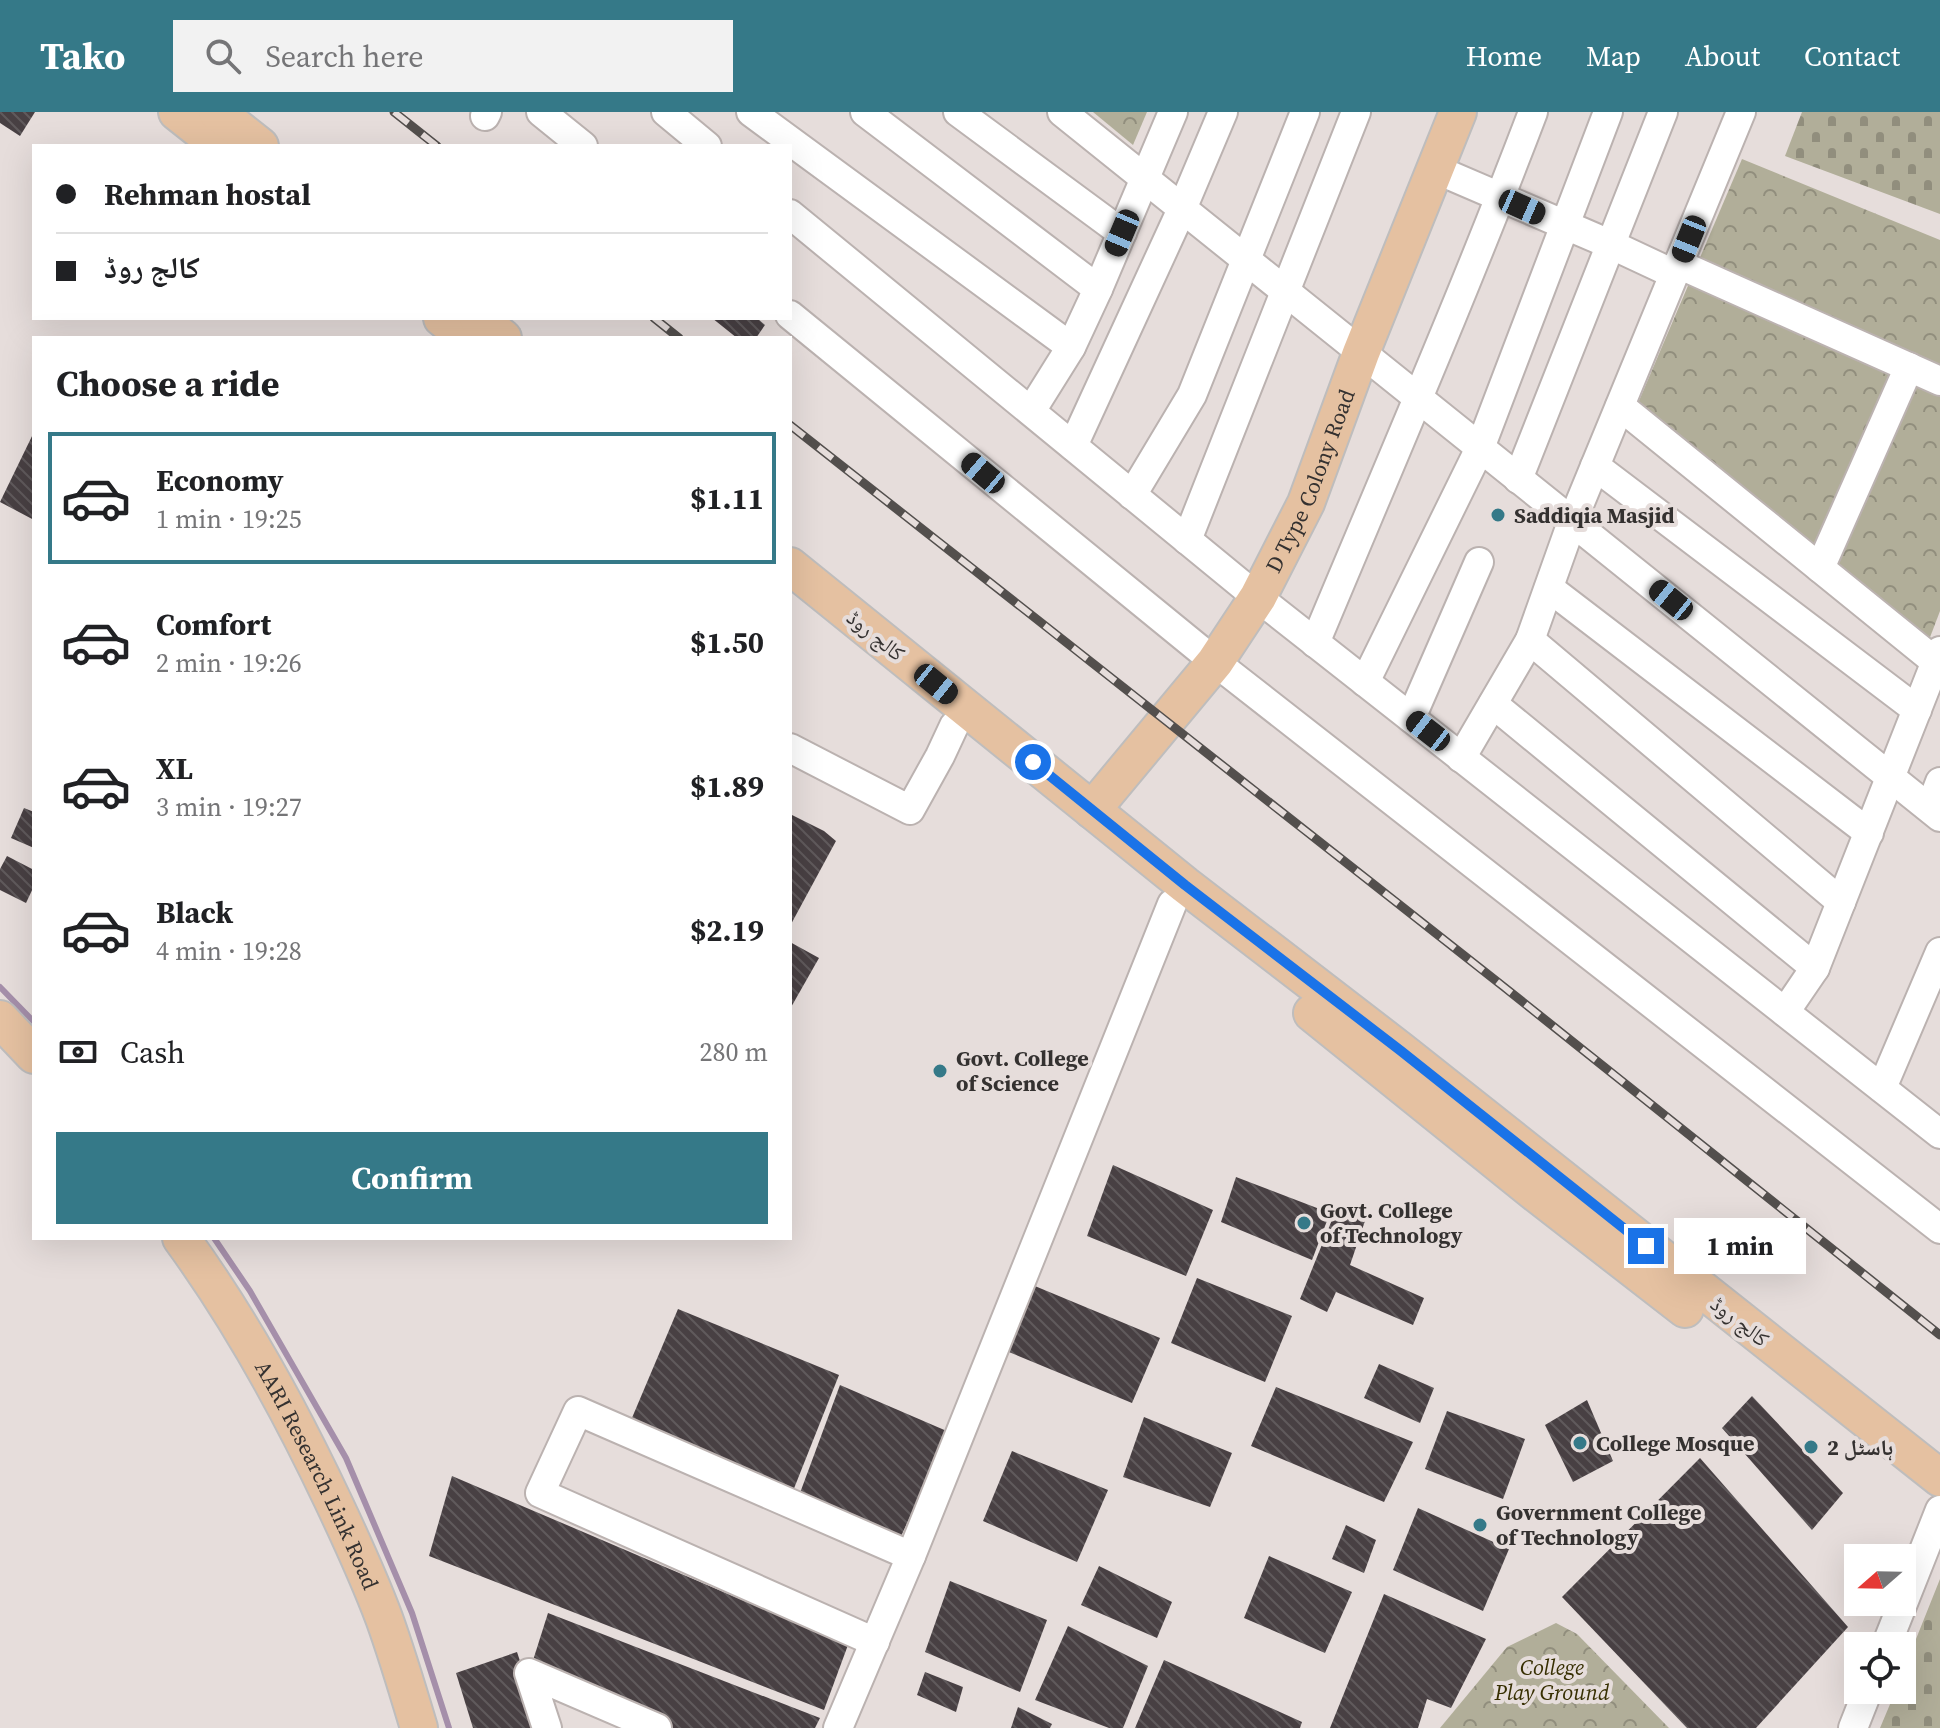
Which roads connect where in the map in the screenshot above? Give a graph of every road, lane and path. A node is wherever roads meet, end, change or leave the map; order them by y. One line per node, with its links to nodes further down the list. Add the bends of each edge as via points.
1 (177, 112): 19 (main road)
2 (217, 112): 20 (main road)
3 (541, 112): 21 (street)
4 (666, 112): 22 (street)
5 (751, 112): 40 (street)
6 (865, 112): 33 (street)
7 (958, 112): 29 (street)
8 (1062, 112): 24 (street)
9 (1173, 112): 24 (street)
10 (1223, 112): 26 (street)
11 (1305, 112): 31 (street)
12 (1356, 112): 34 (street)
13 (1441, 112): 41 (main road, D Type Colony Road)
14 (1458, 112): 23 (main road, D Type Colony Road)
15 (1533, 112): 25 (street)
16 (1608, 112): 28 (street)
17 (1663, 112): 30 (street)
18 (1741, 112): 32 (street)
19 (217, 144)
20 (257, 144)
21 (581, 144)
22 (705, 144)
23 (1435, 169): 25 (street); 41 (main road, D Type Colony Road)
24 (1146, 179): 26 (street); 29 (street)
25 (1500, 198): 28 (street); 44 (street)
26 (1182, 209): 31 (street); 47 (street)
27 (792, 216): 46 (street)
28 (1565, 226): 30 (street); 48 (street)
29 (1122, 233): 33 (street)
30 (1612, 245): 32 (street); 50 (street)
31 (1245, 259): 34 (street); 51 (street, via 1192,395)
32 (1676, 269): 42 (street); 45 (street)
33 (1098, 289): 40 (street)
34 (1286, 291): 41 (street); 53 (street)
35 (792, 317): 63 (street)
36 (444, 320): 38 (main road)
37 (480, 320): 39 (main road)
38 (464, 336)
39 (500, 336)
40 (1071, 347): 46 (street)
41 (1356, 349): 44 (street); 58 (main road, D Type Colony Road, via 1306,503)
42 (1909, 367): 43 (street); 56 (street)
43 (1940, 381)
44 (1418, 398): 48 (street); 61 (street)
45 (1620, 406): 49 (street); 56 (street)
46 (1031, 411): 47 (street)
47 (1073, 446): 51 (street)
48 (1480, 448): 50 (street); 64 (street)
49 (1595, 466): 52 (street); 66 (street)
50 (1518, 479): 52 (street)
51 (1132, 495): 53 (street)
52 (1572, 522): 57 (street); 71 (street)
53 (1187, 540): 58 (street)
54 (1479, 562): 67 (street)
55 (792, 568): 73 (main road, کالج روڈ)
56 (1820, 568): 62 (street)
57 (1549, 588): 60 (street); 74 (street)
58 (1252, 593): 61 (street); 63 (main road, D Type Colony Road)
59 (792, 598): 68 (main road, کالج روڈ)
60 (1530, 640): 65 (street); 75 (street)
61 (1315, 643): 64 (street)
62 (1938, 657): 66 (street)
63 (1210, 658): 73 (main road, D Type Colony Road); 84 (street)
64 (1365, 682): 67 (street)
65 (1493, 704): 70 (street); 78 (street)
66 (1917, 710): 71 (street)
67 (1411, 718): 70 (street)
68 (954, 726): 69 (street, via 910,810); 76 (main road, کالج روڈ)
69 (792, 749)
70 (1461, 758): 79 (street)
71 (1891, 777): 72 (street); 74 (street)
72 (1937, 802)
73 (1087, 805): 86 (main road, کالج روڈ)
74 (1869, 833): 75 (street)
75 (1841, 902): 78 (street)
76 (1172, 904): 87 (main road, کالج روڈ); 88 (street)
77 (1940, 952): 82 (street)
78 (1815, 968): 79 (street)
79 (1785, 1012): 82 (street)
80 (0, 1019): 81 (main road)
81 (32, 1053)
82 (1882, 1088): 83 (street)
83 (1938, 1125)
84 (1940, 1229)
85 (182, 1240): 92 (main road, AARI Research Link Road, via 234,1317 311,1454 384,1617)
86 (1940, 1478)
87 (1940, 1508): 89 (street)
88 (911, 1556): 90 (street); 90 (street, via 578,1411 540,1493)
89 (1891, 1632)
90 (875, 1642): 95 (street)
91 (1862, 1704): 96 (street)
92 (419, 1728)
93 (547, 1728): 94 (street, via 529,1673)
94 (657, 1728)
95 (838, 1728)
96 (1853, 1728)

